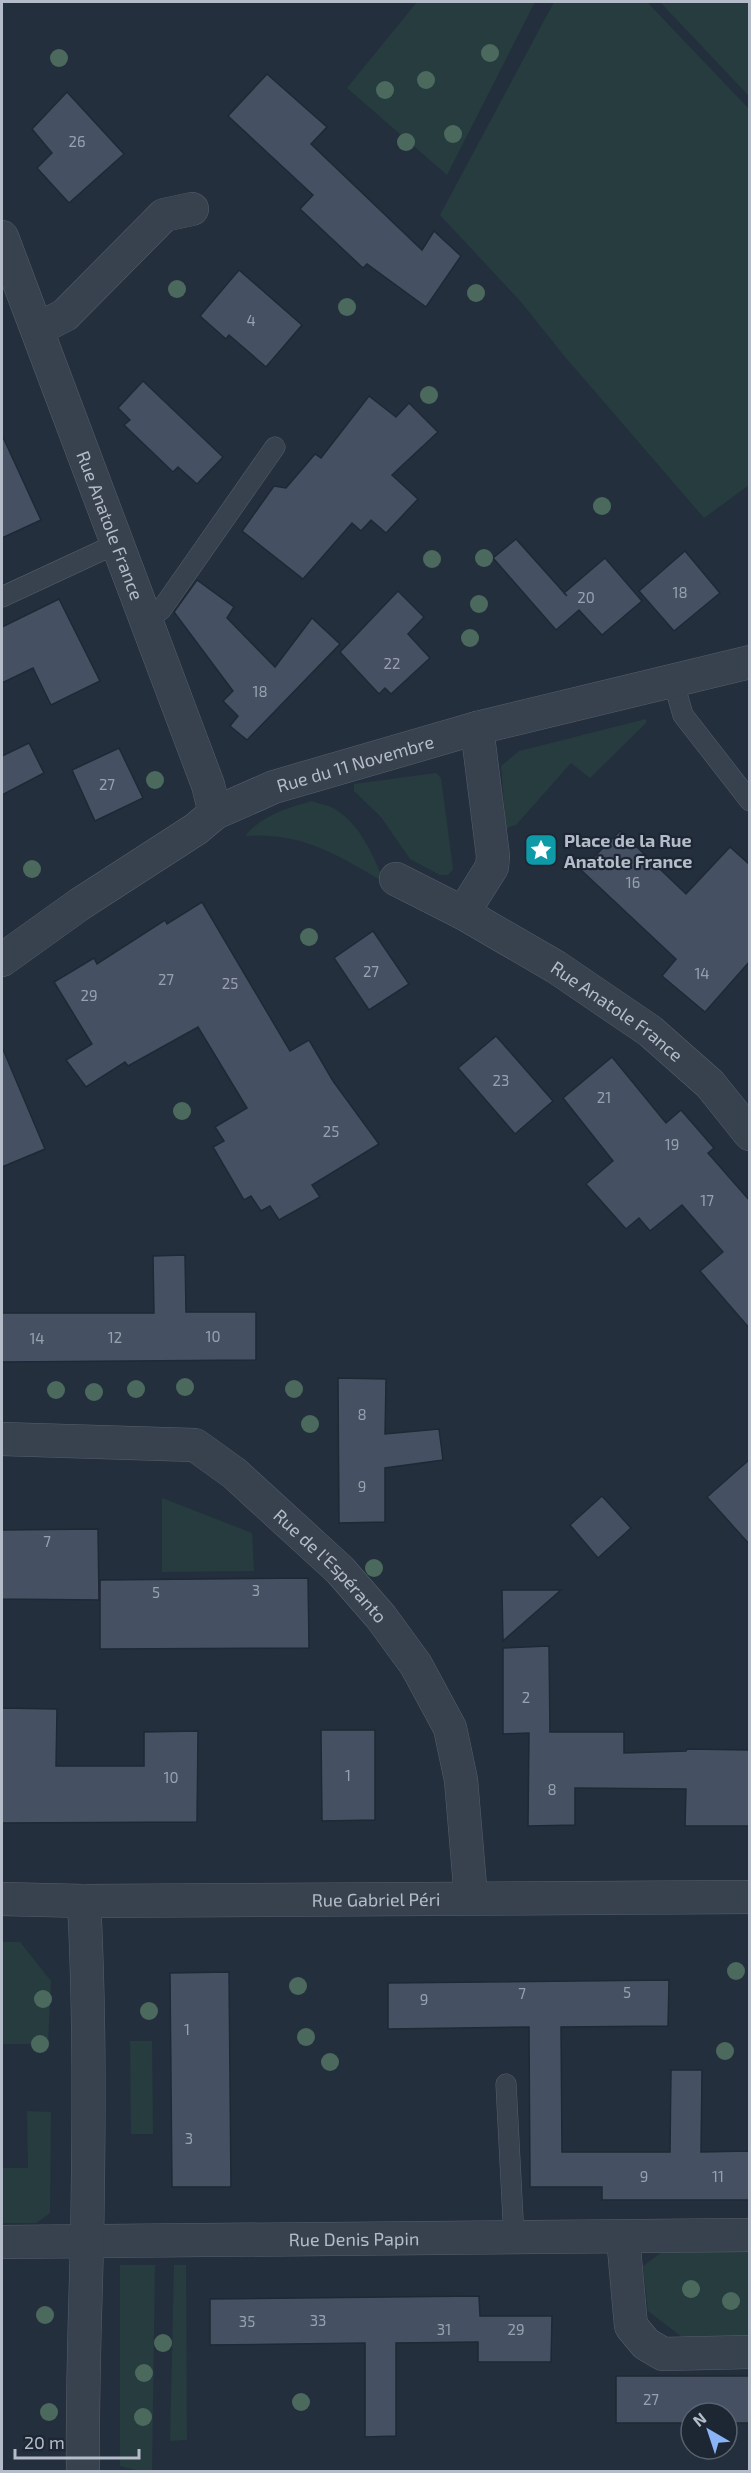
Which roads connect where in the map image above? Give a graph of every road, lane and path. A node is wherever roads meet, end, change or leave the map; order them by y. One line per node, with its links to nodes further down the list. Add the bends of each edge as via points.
1 (192, 209): 3 (street, via 164,215 65,315)
2 (2, 237): 3 (street, Rue Anatole France)
3 (38, 328): 5 (street, Rue Anatole France)
4 (275, 447): 7 (lane, via 161,609)
5 (118, 545): 6 (lane); 7 (street, Rue Anatole France)
6 (2, 597)
7 (146, 618): 12 (street, Rue Anatole France, via 208,785)
8 (750, 662): 9 (street, Rue du 11 Novembre)
9 (673, 680): 10 (street, Rue du 11 Novembre); 11 (lane, via 683,715)
10 (477, 728): 12 (street, Rue du 11 Novembre, via 274,787); 14 (street, via 493,856 492,867)
11 (750, 801)
12 (214, 813): 15 (street, Rue du 11 Novembre, via 178,842 80,904)
13 (396, 879): 14 (street, Rue Anatole France)
14 (463, 913): 16 (street, Rue Anatole France, via 556,968 650,1031 710,1084)
15 (2, 960)
16 (750, 1134)
17 (2, 1439): 19 (street, Rue de l'Espéranto, via 195,1444 234,1473 340,1570 416,1665 450,1728 461,1780)
18 (750, 1897): 19 (street, Rue Gabriel Péri)
19 (471, 1898): 21 (street, Rue Gabriel Péri)
20 (2, 1899): 21 (street, Rue Gabriel Péri)
21 (84, 1900): 26 (street)
22 (506, 2084): 25 (lane)
23 (750, 2235): 24 (street, Rue Denis Papin)
24 (623, 2237): 25 (street, Rue Denis Papin); 28 (street, via 631,2326 646,2344 663,2354)
25 (514, 2238): 26 (street, Rue Denis Papin)
26 (87, 2240): 27 (street, Rue Denis Papin); 29 (street)
27 (2, 2242)
28 (750, 2352)
29 (83, 2472)

